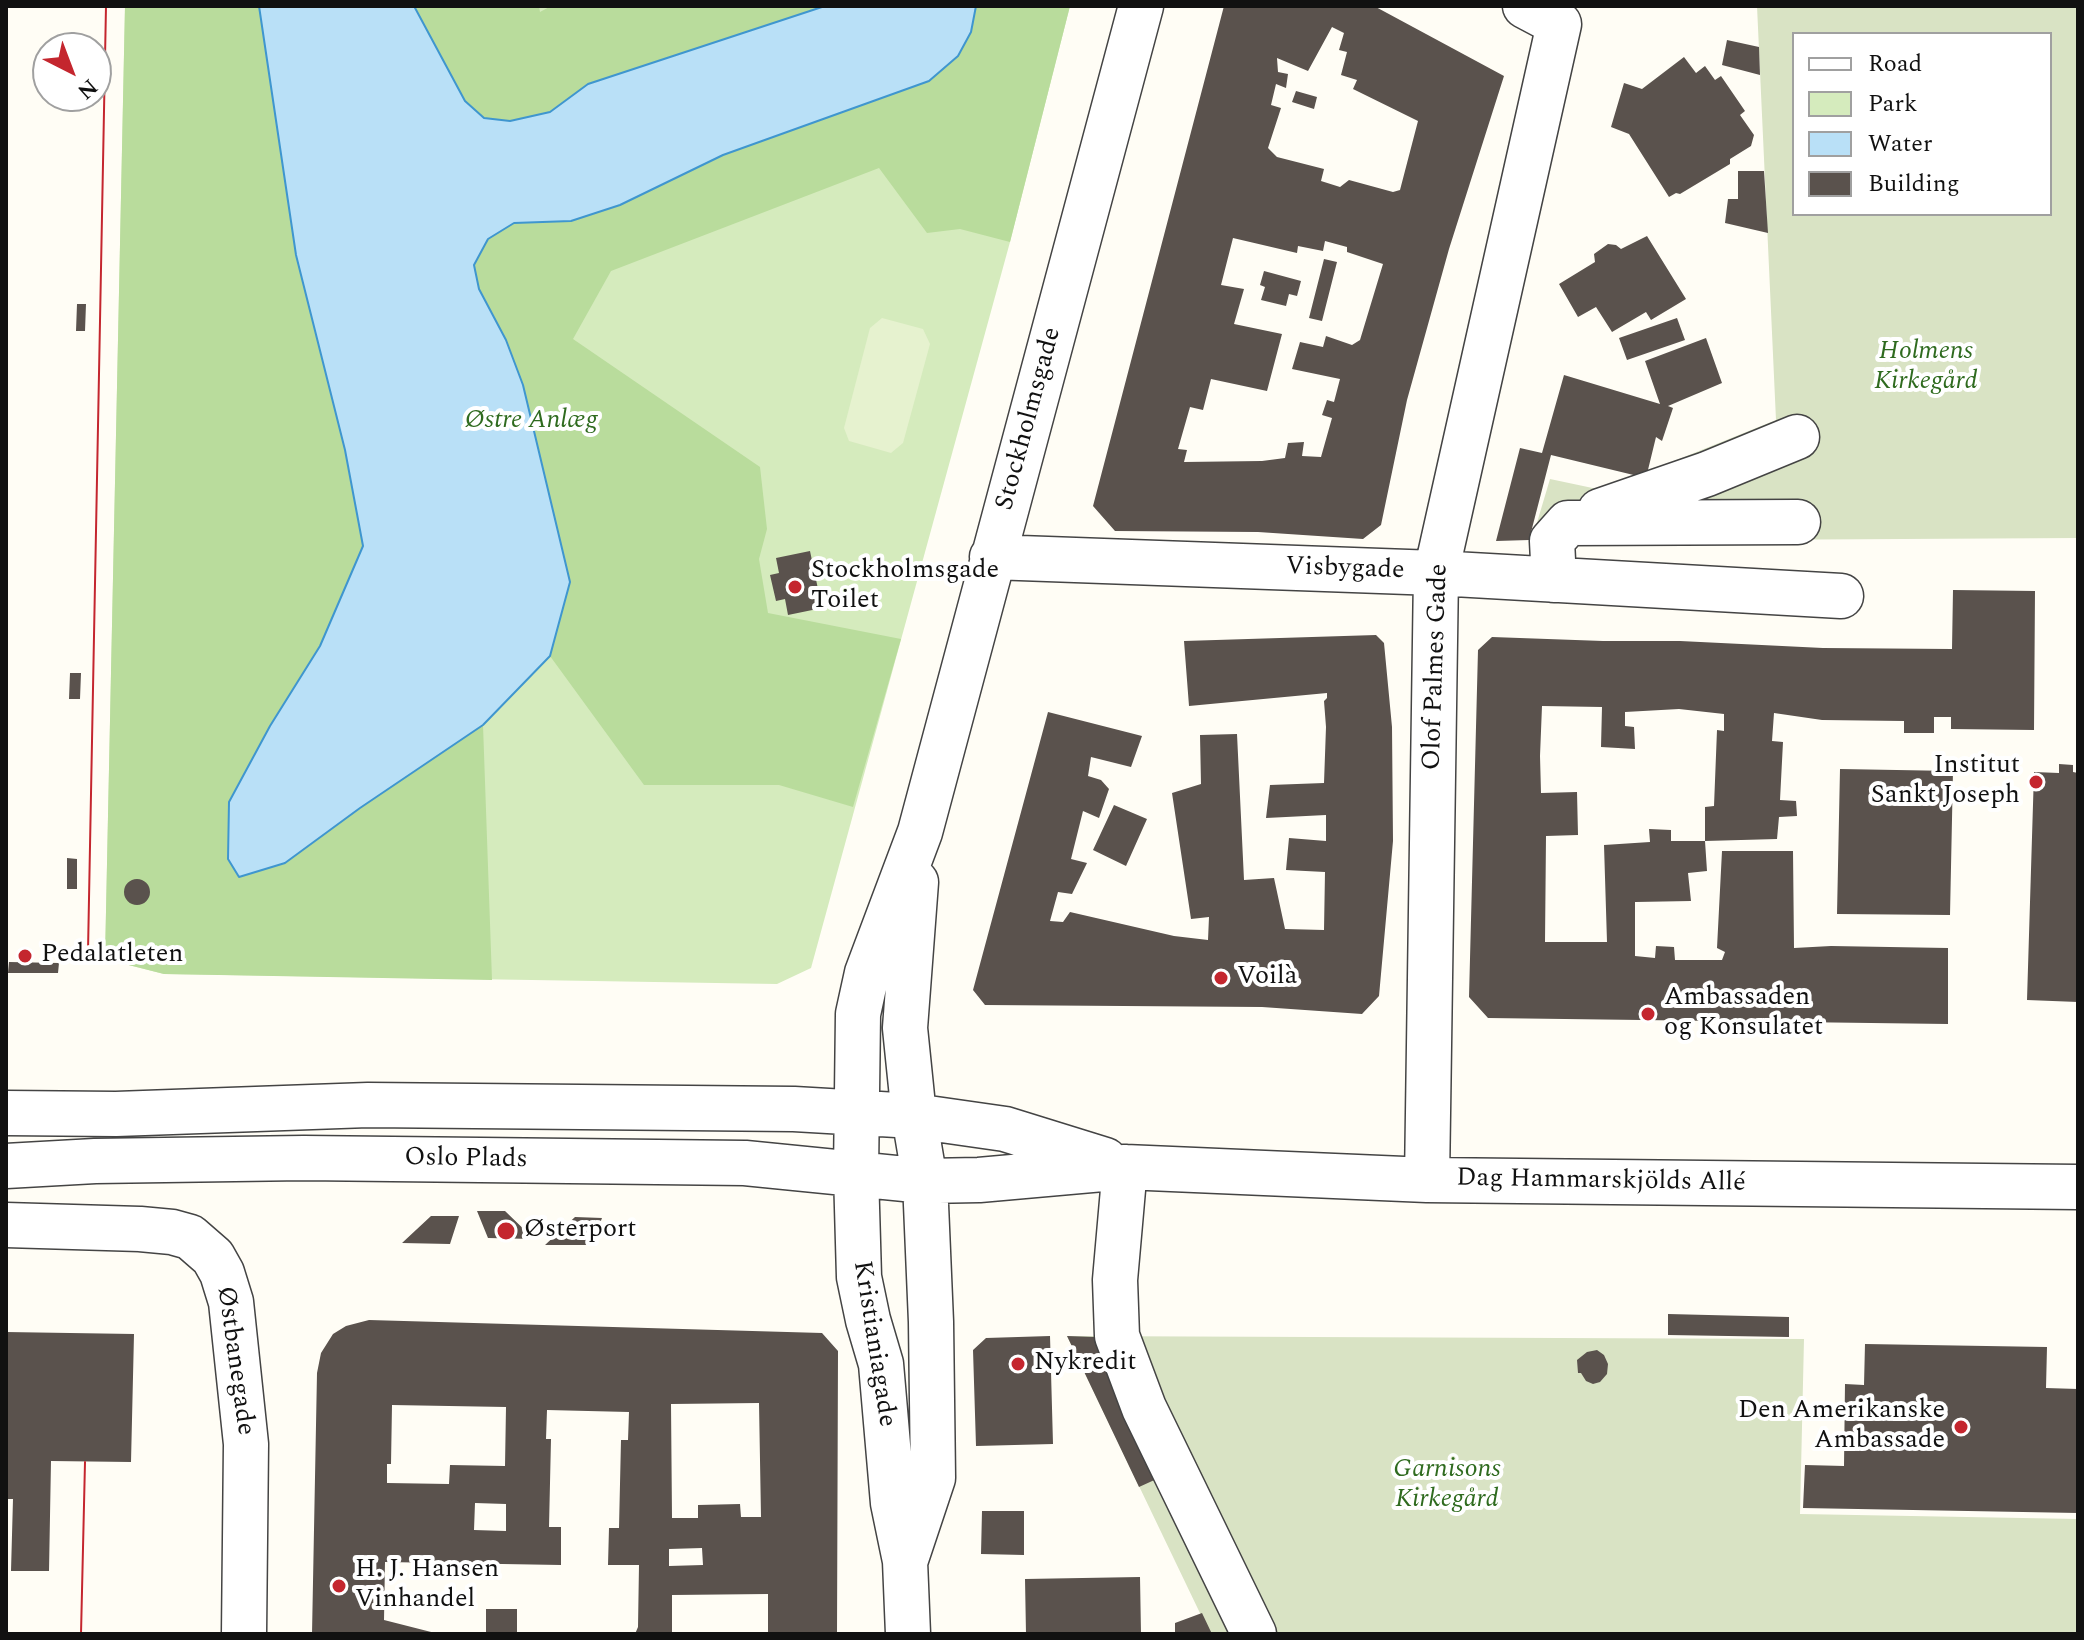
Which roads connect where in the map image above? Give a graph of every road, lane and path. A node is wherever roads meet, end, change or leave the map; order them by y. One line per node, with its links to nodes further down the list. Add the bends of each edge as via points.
1 (1141, 6): 6 (street, Stockholmsgade)
2 (1542, 15): 7 (street, Olof Palmes Gade)
3 (1797, 437): 5 (street)
4 (1798, 522): 5 (street)
5 (1568, 523): 8 (street, via 1552,541)
6 (992, 557): 7 (street, Visbygade); 10 (street, Stockholmsgade)
7 (1436, 573): 8 (street, Visbygade); 17 (street, Olof Palmes Gade)
8 (1554, 580): 9 (street, Visbygade)
9 (1841, 596)
10 (920, 832): 12 (street, Stockholmsgade, via 867,973 858,1014); 13 (street, Stockholmsgade, via 905,1028)
11 (6, 1113): 12 (street, Oslo Plads, via 368,1105)
12 (858, 1113): 13 (street, Oslo Plads); 16 (street, Kristianiagade)
13 (914, 1116): 15 (street, Dag Hammarskjölds Allé, via 1005,1129); 18 (street, Stockholmsgade)
14 (6, 1166): 16 (street, Oslo Plads, via 304,1158 745,1163)
15 (1125, 1167): 17 (street, Dag Hammarskjölds Allé); 18 (street, Dag Hammarskjölds Allé); 24 (street, via 1115,1280 1117,1336 1144,1408)
16 (856, 1173): 18 (street, Oslo Plads); 21 (street, Kristianiagade, via 859,1277 881,1364 893,1503)
17 (1427, 1180): 19 (street, Dag Hammarskjölds Allé)
18 (925, 1181): 21 (street, Kristianiagade, via 933,1478)
19 (2078, 1187)
20 (6, 1225): 22 (street, Østbanegade, via 172,1232 190,1237 213,1257 231,1302 246,1444)
21 (905, 1561): 23 (street, Kristianiagade)
22 (244, 1634)
23 (908, 1634)
24 (1254, 1634)

